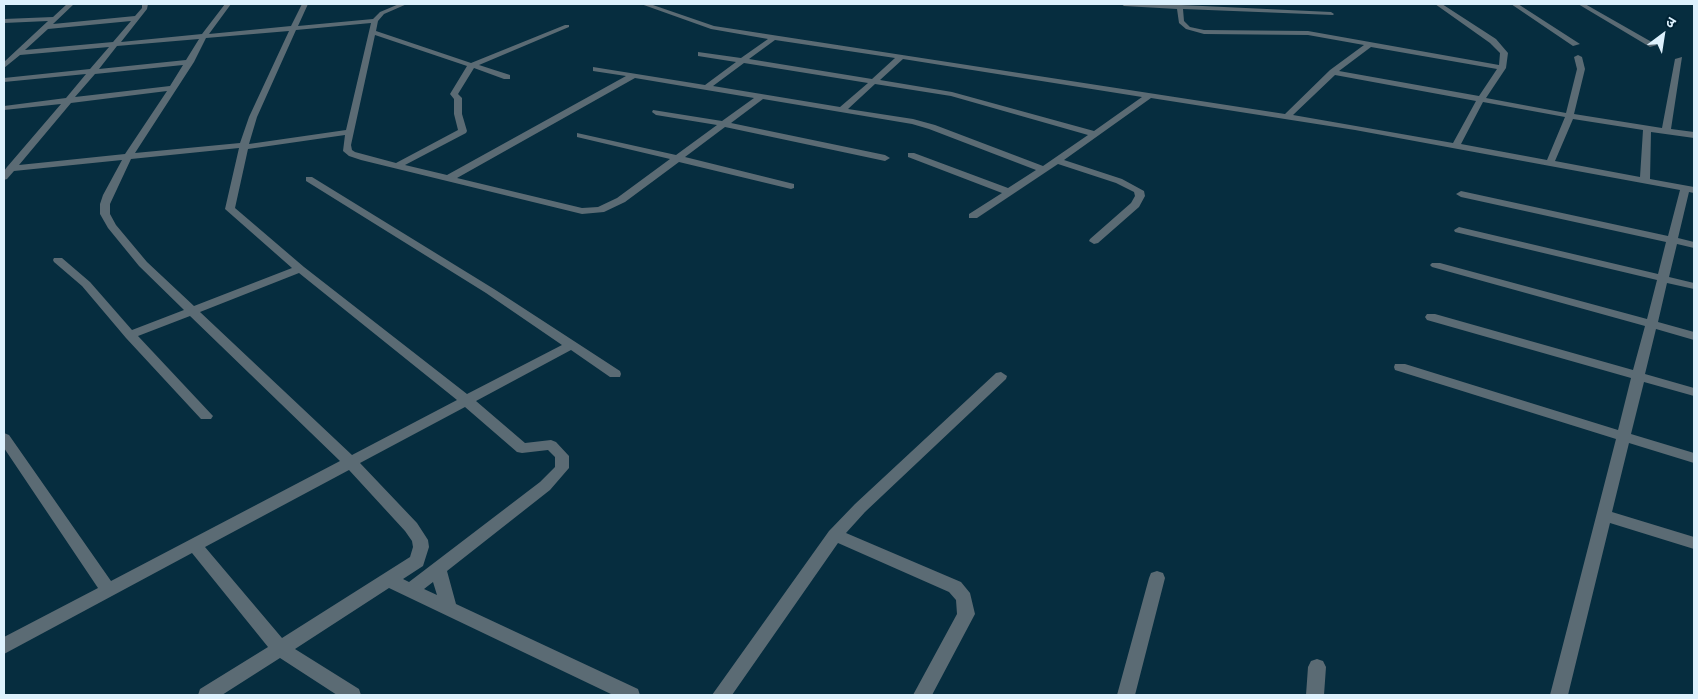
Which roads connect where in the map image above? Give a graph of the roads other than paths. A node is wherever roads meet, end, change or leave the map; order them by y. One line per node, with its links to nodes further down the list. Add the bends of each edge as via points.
1 (71, 4): 15 (street)
2 (145, 4): 14 (street)
3 (228, 4): 22 (street)
4 (304, 4): 20 (street)
5 (404, 4): 12 (street)
6 (644, 4): 23 (street, via 713,28)
7 (1124, 4): 11 (street)
8 (1438, 4): 37 (street, via 1493,41 1504,53)
9 (1514, 4): 26 (street)
10 (1581, 4): 27 (street)
11 (1180, 7): 13 (street); 25 (street, via 1181,22 1188,28 1214,33 1308,33)
12 (383, 9): 16 (street)
13 (1331, 14)
14 (137, 18): 19 (street); 24 (street)
15 (54, 19): 17 (street); 19 (street)
16 (375, 21): 20 (street); 21 (street)
17 (4, 22)
18 (567, 26): 35 (street)
19 (46, 27): 28 (street)
20 (295, 28): 22 (street); 63 (street, via 253,117)
21 (372, 32): 35 (street); 59 (street)
22 (204, 36): 24 (street); 34 (street)
23 (773, 38): 30 (street); 33 (street)
24 (115, 44): 28 (street); 39 (street)
25 (1370, 44): 37 (street); 40 (street)
26 (1576, 44)
27 (1654, 45)
28 (18, 53): 36 (street)
29 (701, 54): 33 (street)
30 (901, 57): 44 (street); 47 (street)
31 (1578, 57): 54 (street, via 1579,79)
32 (1679, 60): 58 (street)
33 (742, 61): 44 (street); 45 (street)
34 (190, 62): 39 (street); 46 (street)
35 (472, 65): 42 (street); 71 (street, via 454,94 458,98 463,131)
36 (4, 66)
37 (1502, 68): 49 (street)
38 (596, 69): 41 (street)
39 (91, 72): 43 (street); 50 (street)
40 (1333, 72): 49 (street); 55 (street)
41 (634, 75): 45 (street); 74 (street)
42 (507, 77)
43 (4, 80)
44 (873, 81): 52 (street); 60 (street, via 979,100)
45 (707, 87): 48 (street)
46 (173, 88): 50 (street); 66 (street)
47 (1150, 95): 55 (street); 60 (street)
48 (762, 96): 52 (street); 56 (street)
49 (1481, 99): 54 (street); 64 (street)
50 (70, 100): 51 (street); 73 (street)
51 (4, 108)
52 (842, 110): 72 (street, via 932,127)
53 (656, 112): 56 (street)
54 (1570, 115): 57 (street); 70 (street)
55 (1287, 116): 64 (street)
56 (723, 124): 67 (street); 68 (street)
57 (1647, 129): 58 (street); 76 (street)
58 (1666, 131): 62 (street)
59 (349, 132): 63 (street, via 250,147); 71 (street, via 346,146 352,154)
60 (1095, 134): 69 (street)
61 (580, 135): 67 (street)
62 (1694, 135)
63 (244, 145): 66 (street); 88 (street, via 230,209)
64 (1456, 145): 70 (street)
65 (911, 155): 79 (street)
66 (128, 157): 73 (street); 91 (street, via 108,195 105,214 143,264)
67 (677, 158): 74 (street, via 615,204 590,212); 77 (street)
68 (885, 158)
69 (1057, 161): 72 (street); 84 (street, via 1140,191 1135,205)
70 (1550, 163): 76 (street)
71 (397, 166): 74 (street)
72 (1044, 170): 79 (street)
73 (5, 174)
74 (448, 178)
75 (309, 179): 96 (street, via 490,290)
76 (1645, 181): 78 (street)
77 (791, 186)
78 (1690, 189): 83 (street)
79 (1009, 192): 81 (street)
80 (1462, 194): 83 (street)
81 (973, 216)
82 (1459, 230): 89 (street)
83 (1671, 240): 85 (street); 89 (street)
84 (1094, 242)
85 (1694, 245)
86 (58, 260): 94 (street, via 86,284)
87 (1436, 266): 93 (street)
88 (300, 269): 91 (street); 102 (street)
89 (1662, 278): 90 (street); 93 (street)
90 (1694, 286)
91 (192, 311): 94 (street); 107 (street)
92 (1431, 317): 100 (street)
93 (1650, 325): 95 (street); 100 (street)
94 (130, 335): 103 (street)
95 (1694, 336)
96 (571, 344): 98 (street); 102 (street)
97 (1400, 367): 104 (street)
98 (616, 374)
99 (1001, 376): 109 (street)
100 (1637, 376): 101 (street); 104 (street)
101 (1694, 392)
102 (466, 400): 107 (street); 112 (street, via 522,448 551,445 562,456 562,468 545,486)
103 (206, 416)
104 (1622, 437): 106 (street); 108 (street)
105 (4, 438): 115 (street)
106 (1694, 458)
107 (349, 461): 110 (street); 114 (street, via 420,540 417,561)
108 (1603, 515): 111 (street); 128 (street)
109 (835, 535): 124 (street); 125 (street, via 955,587 964,598 966,614)
110 (194, 544): 115 (street); 119 (street)
111 (1694, 544)
112 (438, 569): 116 (street); 117 (street)
113 (1157, 578): 126 (street)
114 (388, 580): 116 (street); 119 (street)
115 (108, 590): 118 (street)
116 (410, 591): 117 (street)
117 (448, 609): 123 (street)
118 (4, 646)
119 (280, 649): 121 (street); 122 (street)
120 (1317, 667): 127 (street)
121 (207, 695)
122 (352, 695)
123 (631, 695)
124 (721, 695)
125 (922, 695)
126 (1126, 695)
127 (1315, 695)
128 (1559, 695)

